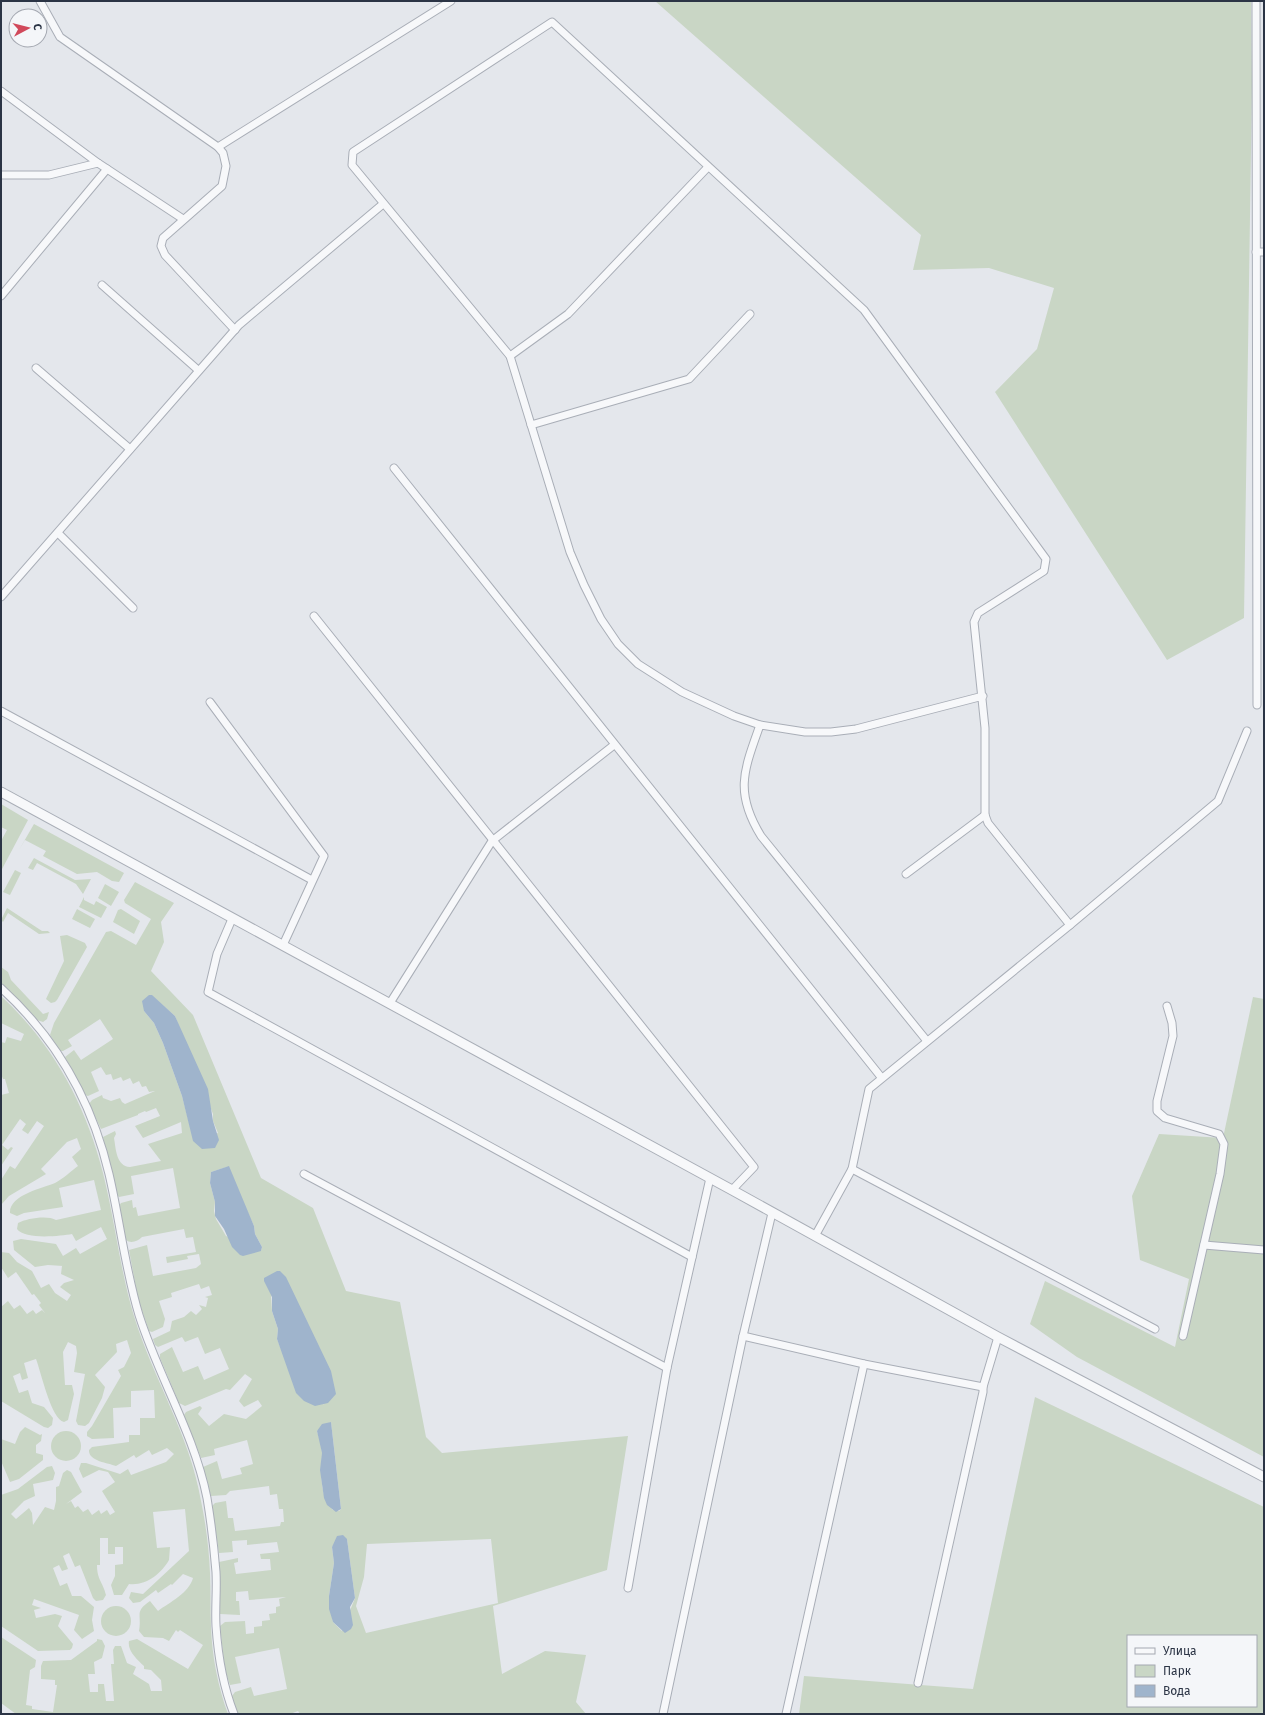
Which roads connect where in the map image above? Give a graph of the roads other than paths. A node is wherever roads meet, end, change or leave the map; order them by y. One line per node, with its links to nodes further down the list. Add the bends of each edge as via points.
1 (40, 1): 5 (street, via 60,37)
2 (452, 1): 5 (street)
3 (1256, 1): 12 (street)
4 (1, 91): 6 (street)
5 (218, 147): 11 (street, via 223,153 226,166 222,186)
6 (98, 163): 8 (street); 9 (street, via 49,175)
7 (708, 166): 10 (street, via 552,22 353,152 352,165); 18 (street, via 568,314); 28 (street, via 864,310 1046,559 1044,571 978,613 974,622)
8 (107, 169): 11 (street); 15 (street)
9 (1, 175)
10 (383, 204): 17 (street); 18 (street)
11 (183, 219): 17 (street, via 163,238 161,246 165,255)
12 (1256, 252): 13 (street); 30 (street)
13 (1264, 252)
14 (102, 285): 20 (street)
15 (1, 296)
16 (750, 314): 21 (street, via 689,379)
17 (235, 330): 20 (street)
18 (510, 356): 21 (street)
19 (36, 368): 22 (street)
20 (198, 370): 22 (street)
21 (531, 425): 32 (street, via 570,552 600,619 618,644 638,664 682,692 719,710)
22 (130, 449): 24 (street)
23 (394, 468): 34 (street)
24 (58, 533): 25 (street); 26 (street)
25 (1, 597)
26 (133, 608)
27 (314, 616): 37 (street)
28 (983, 696): 32 (street, via 856,729 804,732); 36 (street)
29 (210, 702): 39 (street, via 324,856)
30 (1257, 705)
31 (1, 711): 39 (street)
32 (760, 725): 46 (street, via 744,773 745,799 754,824)
33 (1247, 731): 41 (street, via 1218,801)
34 (614, 745): 37 (street); 47 (street)
35 (1, 792): 40 (street)
36 (985, 815): 38 (street); 41 (street, via 988,823)
37 (492, 840): 44 (street); 51 (street, via 754,1167)
38 (906, 874)
39 (312, 880): 42 (street)
40 (232, 919): 42 (street); 56 (street, via 217,954 208,992)
41 (1070, 925): 46 (street)
42 (283, 945): 44 (street)
43 (1, 988): 67 (street, via 60,1056 81,1094 98,1134 109,1173 139,1315 186,1428 202,1478 214,1549 218,1647 226,1691)
44 (390, 1003): 50 (street)
45 (1167, 1006): 54 (street, via 1173,1036 1157,1101 1157,1111 1164,1118 1219,1134 1224,1144)
46 (926, 1041): 47 (street)
47 (881, 1078): 48 (street, via 868,1089)
48 (852, 1169): 53 (street); 57 (street)
49 (304, 1174): 62 (street)
50 (710, 1178): 51 (street); 56 (street)
51 (732, 1190): 52 (street)
52 (772, 1212): 53 (street); 58 (street)
53 (815, 1236): 60 (street)
54 (1204, 1245): 55 (street); 59 (street)
55 (1264, 1250)
56 (692, 1257): 62 (street)
57 (1155, 1329)
58 (743, 1336): 61 (street); 68 (street)
59 (1183, 1336)
60 (998, 1337): 63 (street); 64 (street)
61 (864, 1364): 63 (street); 69 (street)
62 (667, 1368): 65 (street)
63 (983, 1387): 66 (street)
64 (1264, 1477)
65 (628, 1588)
66 (918, 1683)
67 (234, 1714)
68 (663, 1714)
69 (786, 1714)

